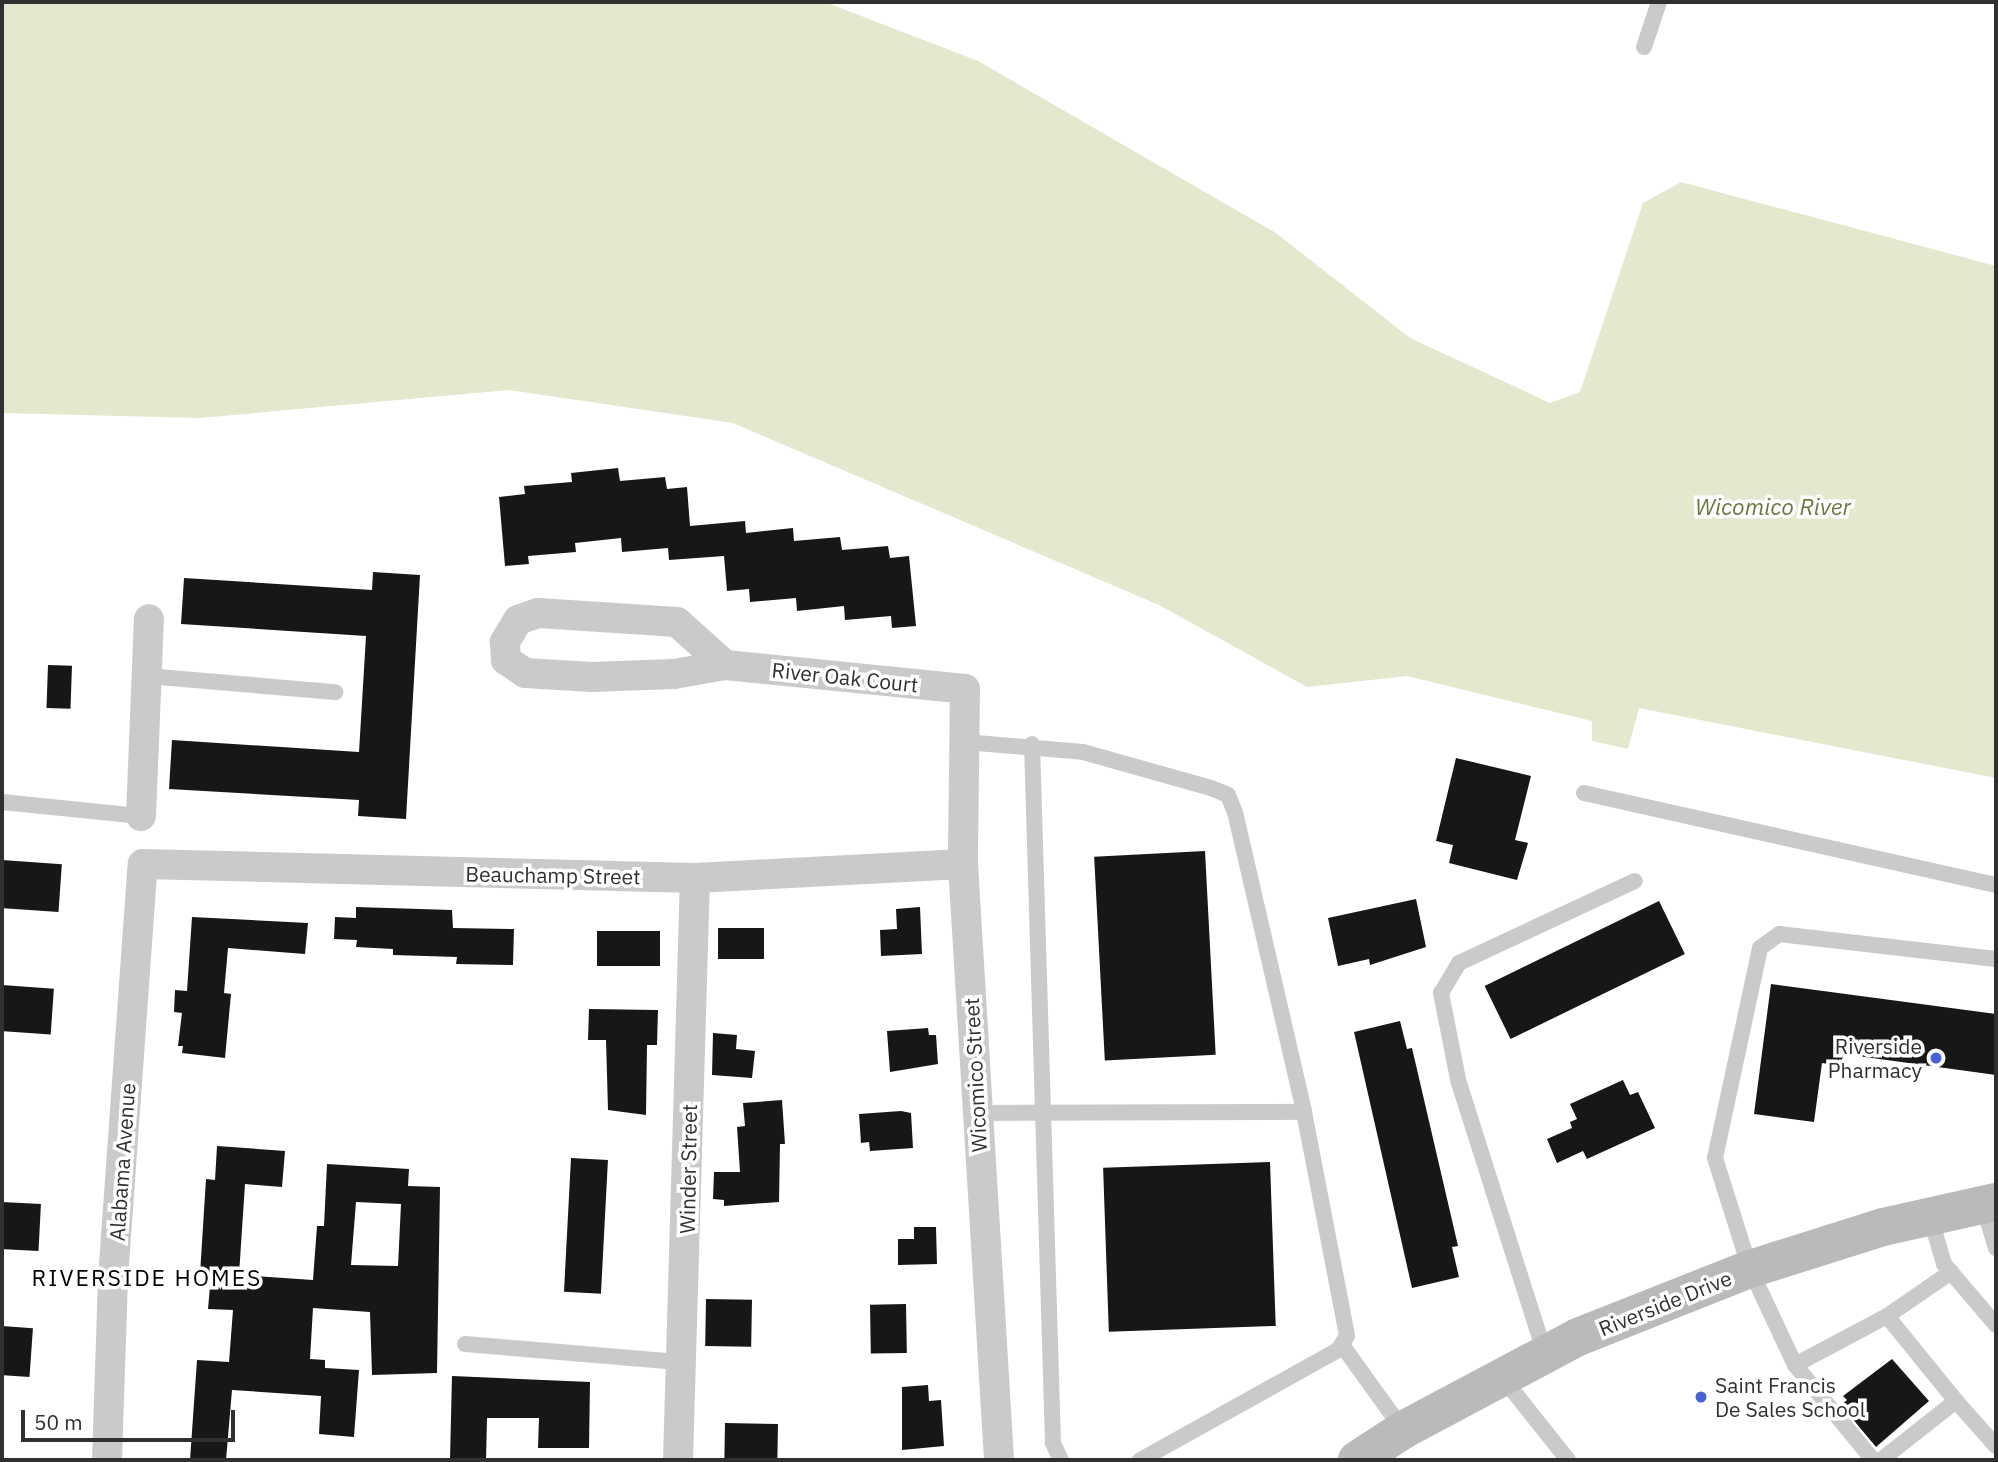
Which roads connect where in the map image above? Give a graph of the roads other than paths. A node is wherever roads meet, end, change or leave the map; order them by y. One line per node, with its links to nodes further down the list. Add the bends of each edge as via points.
1 (1659, 2): 2 (lane)
2 (1644, 47)
3 (149, 619): 5 (street)
4 (725, 666): 4 (street, River Oak Court, via 619,676 525,673 506,660 505,642 518,620 538,613 677,622); 6 (street, River Oak Court)
5 (147, 676): 7 (lane); 12 (street)
6 (965, 689): 8 (street, Wicomico Street)
7 (335, 692)
8 (965, 742): 9 (lane); 13 (street, Wicomico Street)
9 (1032, 744): 19 (lane, via 1083,752 1228,795); 21 (lane)
10 (1584, 793): 17 (lane)
11 (2, 802): 12 (lane)
12 (141, 816)
13 (963, 863): 15 (street, Beauchamp Street); 20 (street, Wicomico Street)
14 (143, 864): 15 (street, Beauchamp Street); 39 (street, Alabama Avenue, via 113,1278)
15 (695, 878): 32 (street, Winder Street)
16 (1635, 881): 31 (lane, via 1459,963 1441,993 1458,1079)
17 (1996, 885)
18 (1996, 959): 25 (lane, via 1779,934 1760,947 1715,1158)
19 (1304, 1112): 21 (lane); 30 (lane, via 1347,1316 1348,1336)
20 (977, 1113): 21 (lane); 41 (street, Wicomico Street)
21 (1044, 1113): 42 (lane, via 1053,1443)
22 (1990, 1203): 23 (street, Riverside Drive); 24 (lane)
23 (1930, 1216): 25 (street, Riverside Drive); 26 (lane)
24 (1996, 1248)
25 (1750, 1269): 31 (street, Riverside Drive); 33 (lane)
26 (1951, 1272): 27 (lane); 28 (lane)
27 (1887, 1315): 33 (lane); 35 (lane)
28 (1996, 1325)
29 (465, 1344): 32 (lane)
30 (1342, 1345): 36 (lane); 43 (lane)
31 (1545, 1354): 34 (street, Riverside Drive)
32 (681, 1362): 40 (street, Winder Street)
33 (1795, 1365): 45 (lane)
34 (1502, 1377): 36 (street, Riverside Drive); 38 (lane)
35 (1956, 1401): 37 (lane); 46 (lane)
36 (1402, 1430): 44 (street, Riverside Drive)
37 (1996, 1446)
38 (1558, 1456)
39 (107, 1460)
40 (678, 1460)
41 (999, 1460)
42 (1061, 1460)
43 (1140, 1460)
44 (1357, 1460)
45 (1873, 1460)
46 (1881, 1460)

